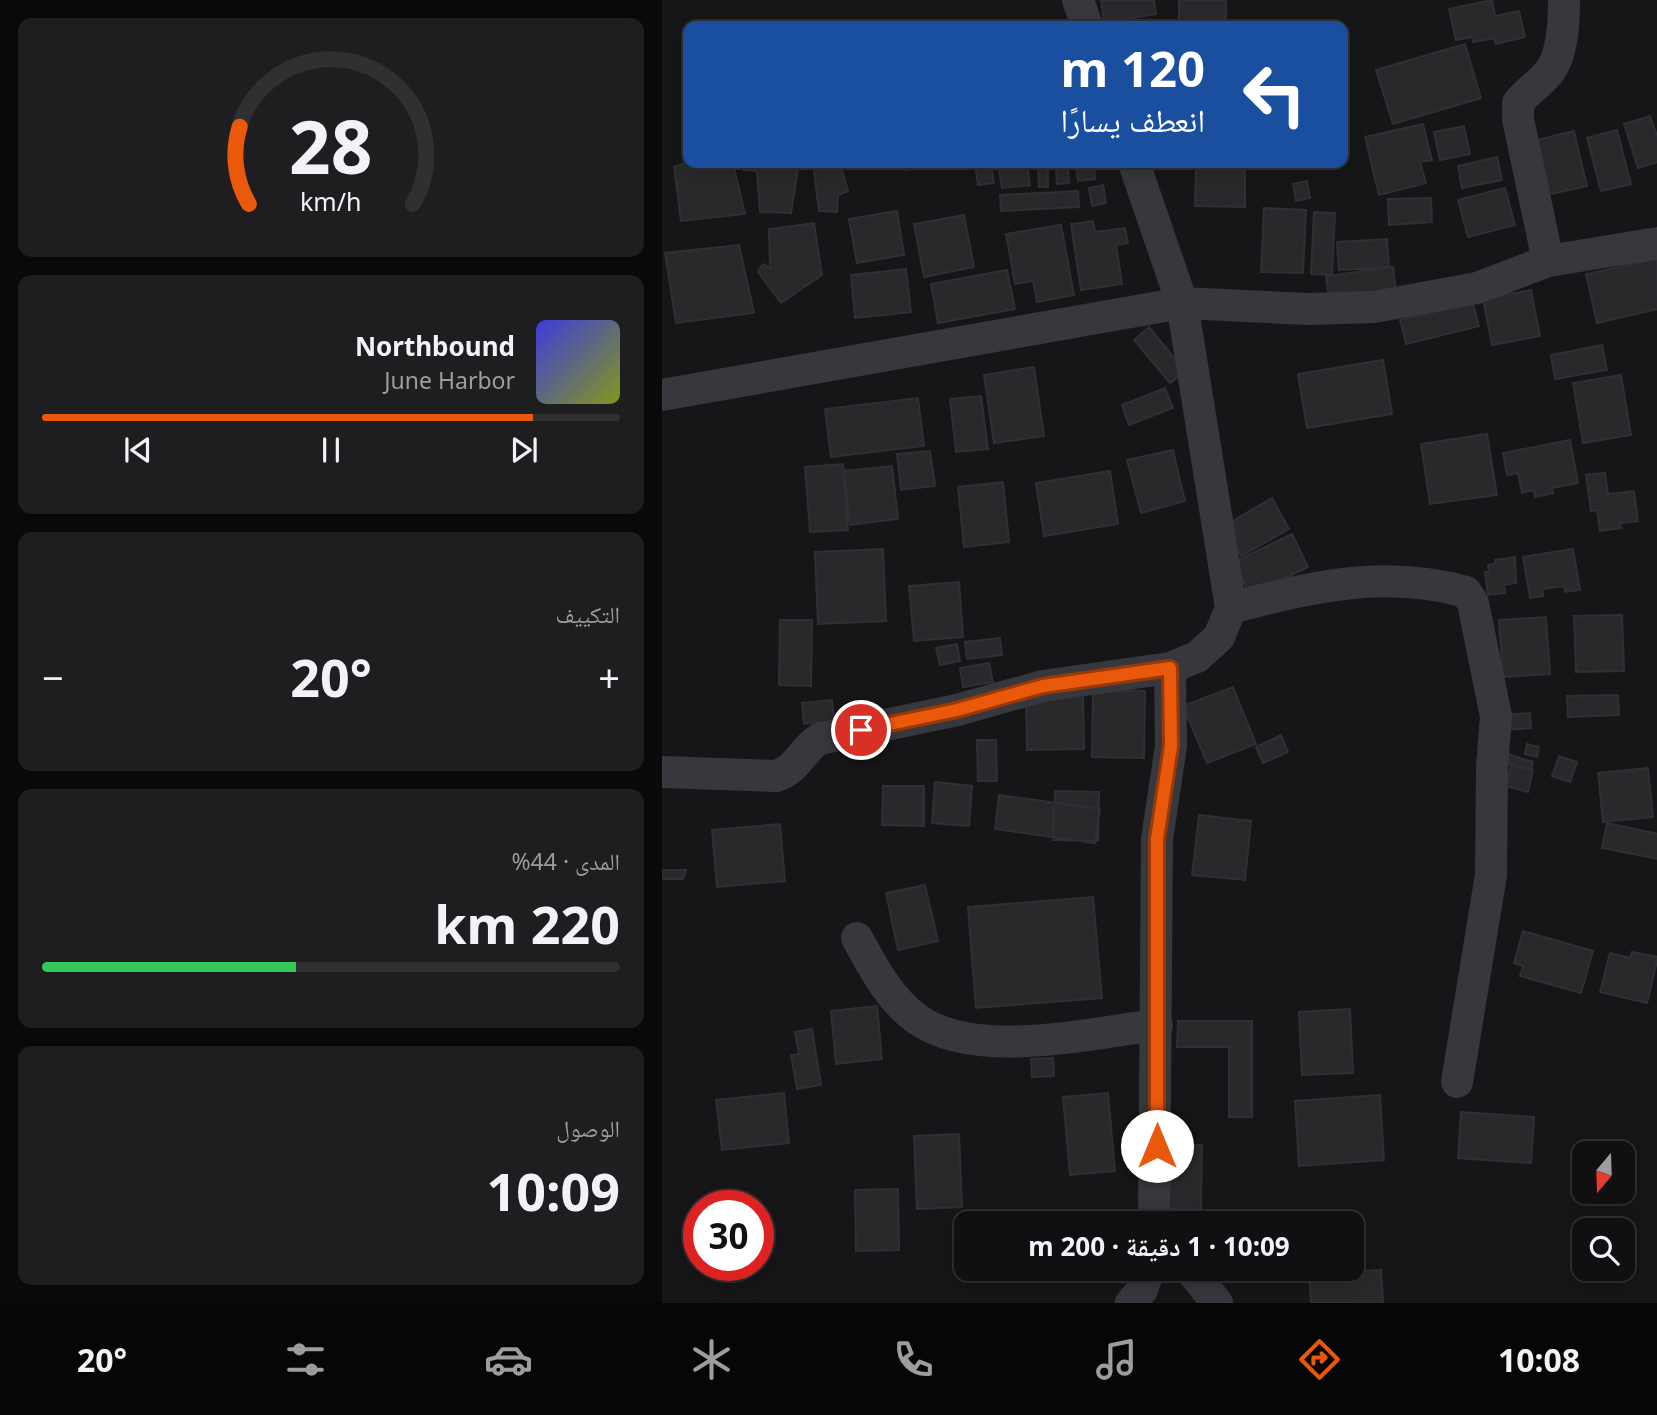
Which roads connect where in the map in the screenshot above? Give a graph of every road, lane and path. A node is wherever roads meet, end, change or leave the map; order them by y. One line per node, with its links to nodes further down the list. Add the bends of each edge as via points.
1 (1078, 0): 3 (street)
2 (1564, 0): 6 (street, via 1557,56 1550,71 1518,103)
3 (1085, 21)
4 (1136, 168): 7 (street)
5 (1658, 243): 6 (street)
6 (1548, 261): 7 (street, via 1477,288 1374,307)
7 (1182, 303): 8 (street); 9 (street)
8 (662, 395)
9 (1231, 608): 10 (street, via 1219,637 1197,657); 14 (street, via 1325,584 1394,582 1445,586 1466,592 1473,603 1496,716 1491,875)
10 (1170, 668): 11 (street, via 1043,686 957,710 819,739 791,772 776,776); 13 (street, via 1171,746 1157,839)
11 (662, 772)
12 (857, 938): 13 (street, via 881,981 916,1018 944,1034 980,1042 1023,1041)
13 (1157, 1026): 15 (street)
14 (1457, 1082)
15 (1156, 1211)
16 (1145, 1281): 18 (street)
17 (1200, 1281): 19 (street)
18 (1131, 1303)
19 (1217, 1303)

